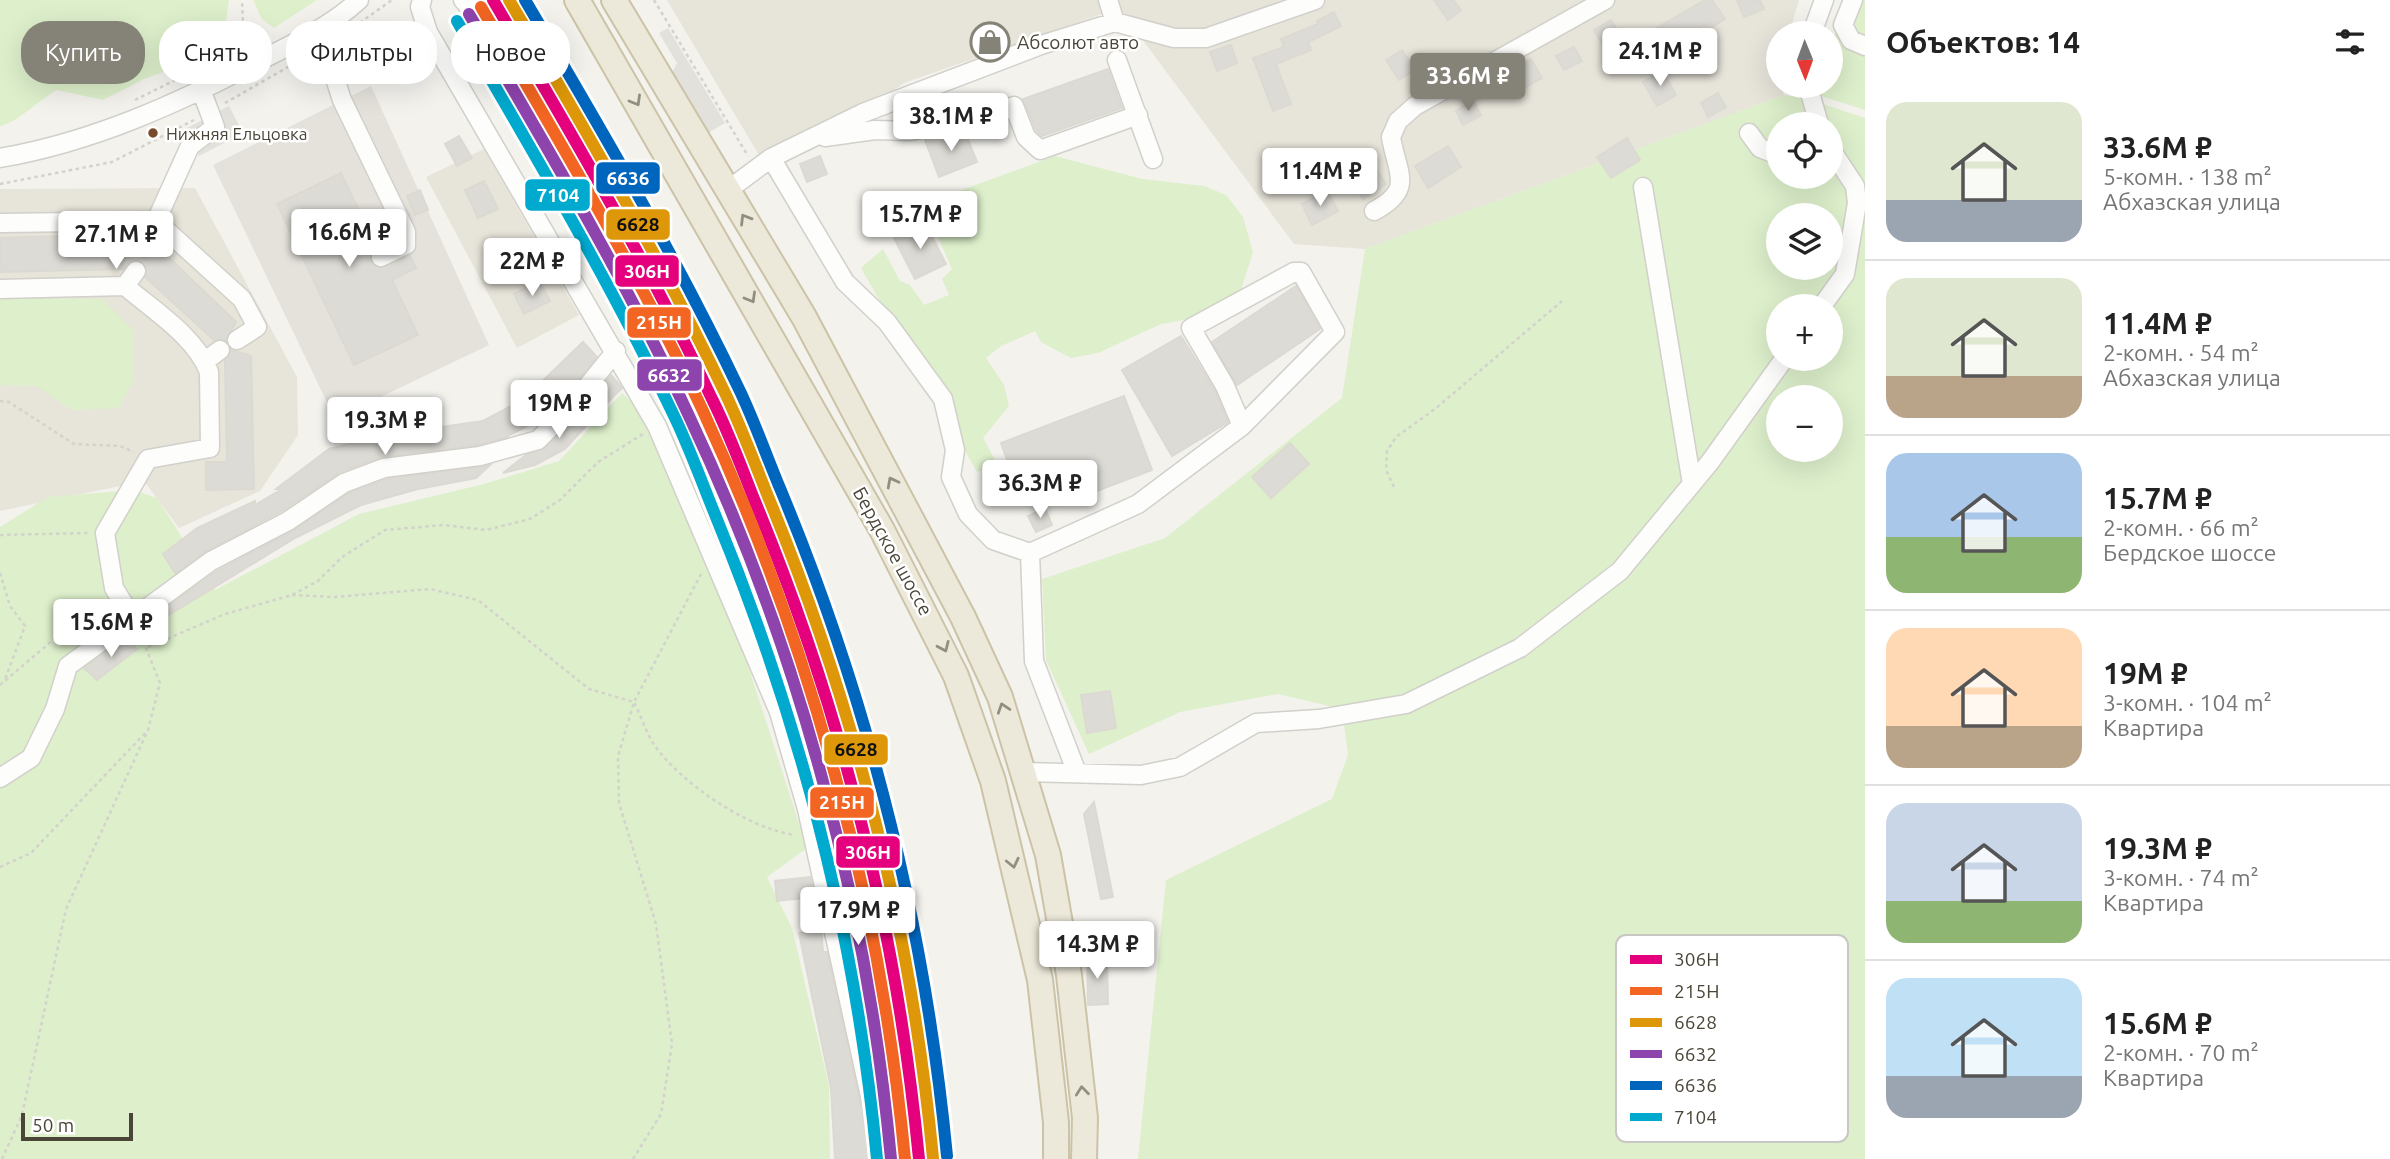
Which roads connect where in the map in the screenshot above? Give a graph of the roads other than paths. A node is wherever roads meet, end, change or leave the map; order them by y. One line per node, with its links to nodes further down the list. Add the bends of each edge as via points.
1 (359, 0): 11 (street)
2 (422, 0): 38 (street, via 419,7 428,32)
3 (463, 0): 50 (street, via 473,11 529,135 689,425 763,604 808,729)
4 (577, 0): 44 (highway, Бердское шоссе, one-way to 44)
5 (614, 0): 28 (highway, Бердское шоссе)
6 (1108, 0): 13 (street)
7 (1315, 0): 13 (street, via 1206,38 1174,38)
8 (1605, 0): 29 (street, via 1415,106 1398,121 1391,137 1402,178 1392,201)
9 (1824, 0): 12 (street)
10 (1853, 0): 15 (street, via 1843,25 1851,40)
11 (328, 21)
12 (1816, 21)
13 (1115, 22): 21 (street, via 942,80)
14 (286, 46): 18 (street)
15 (1865, 46)
16 (1117, 60): 19 (street)
17 (337, 84): 33 (street, via 406,232 406,245)
18 (202, 92): 23 (street, via 145,118); 30 (street, via 215,127 190,146)
19 (1138, 115): 21 (street, via 1040,150 1026,137 1014,106 910,131 875,130); 25 (street)
20 (1749, 133): 22 (street)
21 (806, 140): 24 (street)
22 (1766, 150)
23 (0, 158)
24 (771, 158): 28 (street); 45 (street, via 845,282 887,322 943,399 954,450 951,477 968,514 993,540)
25 (1153, 159)
26 (1843, 170): 35 (street, via 1855,186 1857,203 1845,274)
27 (1643, 187): 42 (street)
28 (728, 190): 43 (highway, Бердское шоссе, one-way to 28, via 804,317)
29 (1374, 211)
30 (156, 220): 31 (street); 32 (street); 36 (street, via 242,299 257,327)
31 (0, 223)
32 (145, 248)
33 (381, 257)
34 (0, 289): 39 (street, via 131,278)
35 (1831, 294)
36 (237, 340)
37 (220, 350): 39 (street)
38 (616, 351): 46 (street, via 538,440 480,456 384,468 344,483 288,521 211,561); 50 (street, via 657,426 779,712)
39 (205, 361): 46 (street, via 210,448 148,459 105,533 114,588)
40 (1775, 371): 42 (street)
41 (1242, 426): 41 (street, via 1191,328 1301,272 1335,332); 45 (street, via 1138,504)
42 (1692, 484): 48 (street, via 1620,571 1553,623 1520,648 1406,704 1319,719 1256,723 1167,770 1141,775)
43 (909, 513): 44 (highway); 47 (highway, Бердское шоссе, one-way to 43, via 1000,697)
44 (883, 530): 52 (highway, Бердское шоссе, one-way to 52, via 956,676 993,781 1040,980)
45 (1030, 553): 48 (street, via 1034,661)
46 (132, 618): 49 (street, via 68,666 55,709 31,758)
47 (1024, 772): 48 (street); 53 (highway, Бердское шоссе, one-way to 47, via 1085,1118 1069,975 1048,855)
48 (1077, 774)
49 (0, 778)
50 (807, 809): 51 (street)
51 (880, 1159)
52 (1056, 1159)
53 (1084, 1159)

